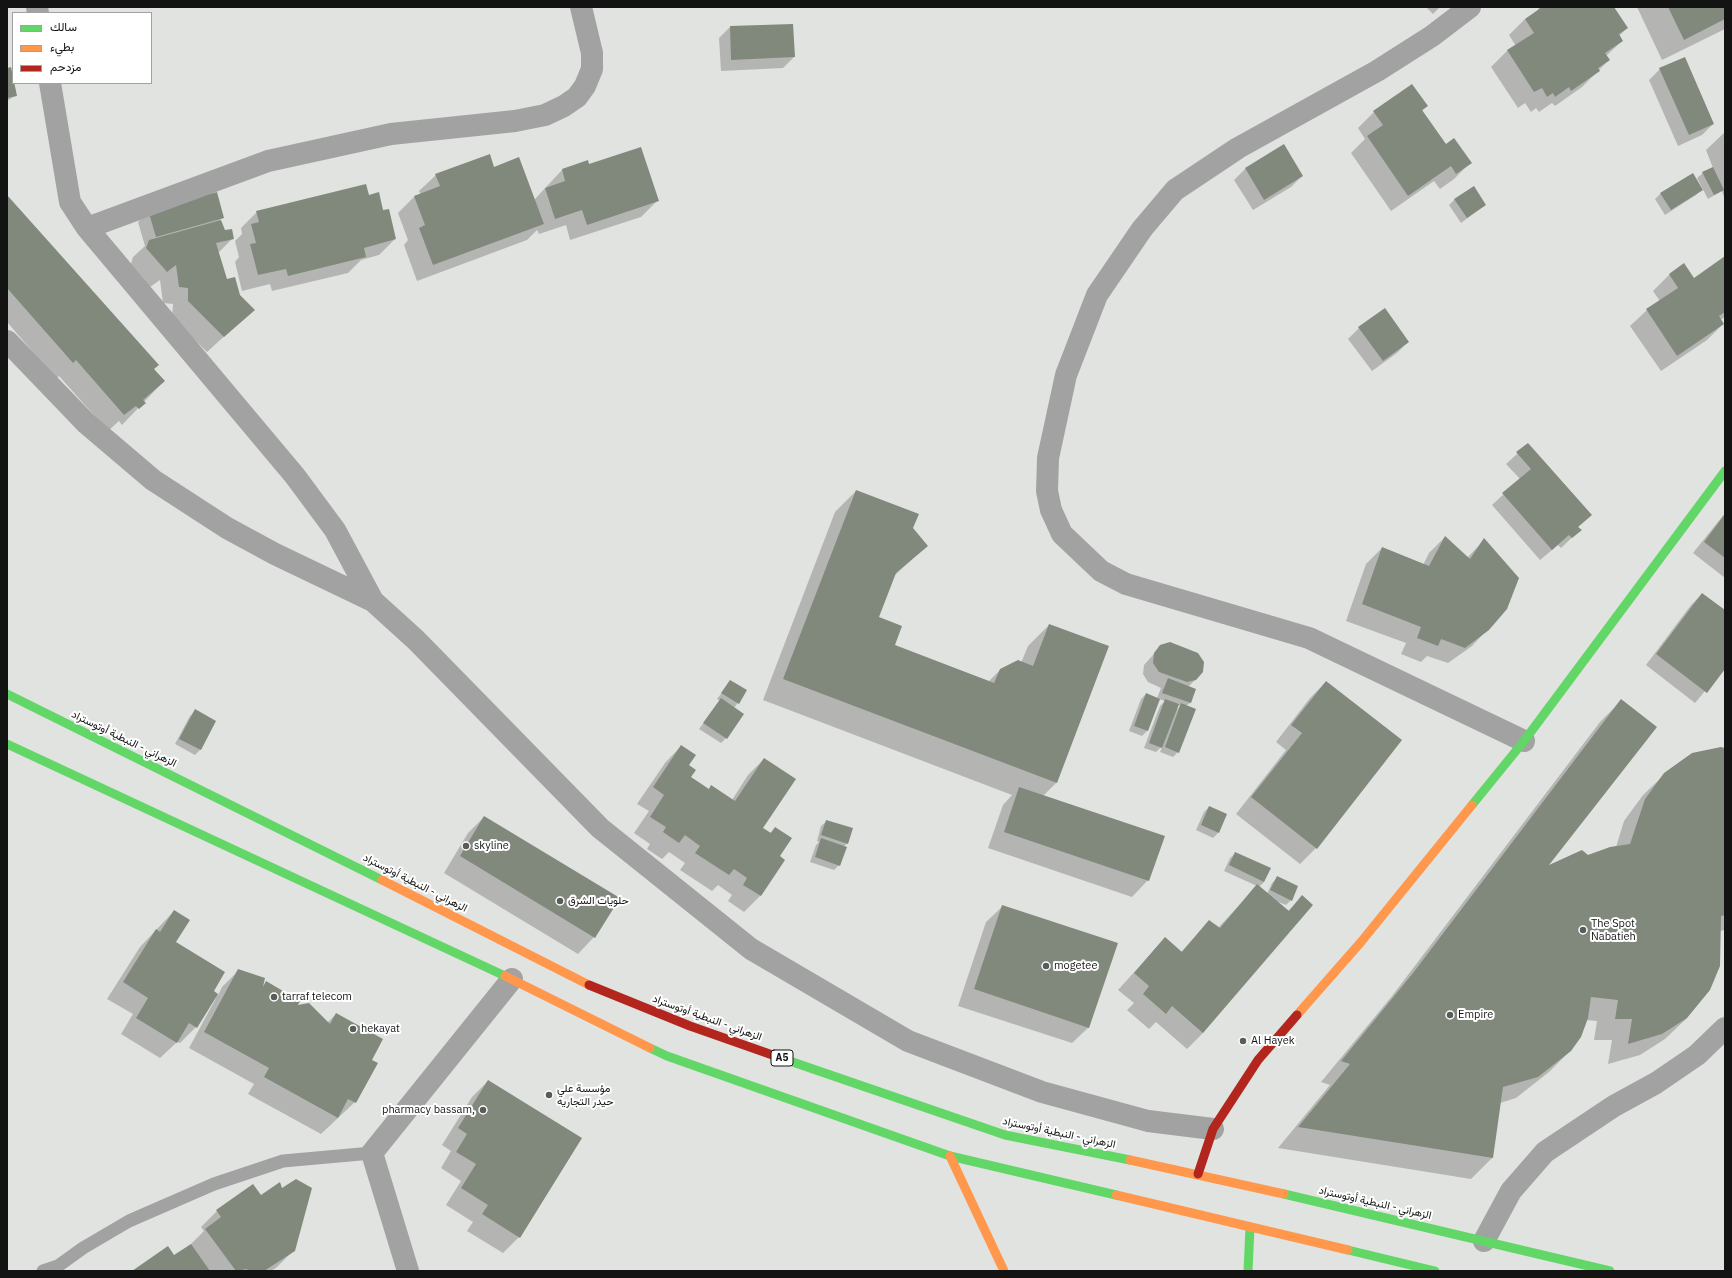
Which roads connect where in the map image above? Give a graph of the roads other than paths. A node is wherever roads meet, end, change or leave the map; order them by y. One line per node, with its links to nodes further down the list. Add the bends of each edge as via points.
1 (581, 7): 4 (street, via 592,53 592,69 578,97 545,115 515,121 391,134 268,161)
2 (1470, 7): 9 (street, via 1432,36 1377,71 1238,148 1176,190 1142,229 1097,295 1066,375 1048,458 1046,491 1062,534 1101,571 1126,584 1309,638)
3 (50, 84): 4 (street, via 70,202)
4 (87, 228): 7 (street, via 295,476 335,530)
5 (7, 341): 7 (street, via 86,423 153,480 227,528)
6 (1725, 471): 9 (main road)
7 (373, 602): 13 (street, via 416,640 600,828 751,949 908,1041 1042,1092 1148,1121)
8 (7, 694): 16 (main road, الزهراني - النبطية أوتوستراد / A5, via 585,983 683,1023 1005,1135)
9 (1524, 741): 13 (main road, via 1361,942 1258,1060)
10 (7, 744): 11 (main road)
11 (512, 979): 14 (street); 15 (main road, via 667,1056)
12 (1725, 1028): 18 (street, via 1697,1055 1545,1152 1511,1190)
13 (1213, 1129): 16 (main road)
14 (372, 1153): 19 (lane, via 283,1161 214,1184 129,1221 58,1266); 20 (street)
15 (950, 1156): 17 (main road); 21 (main road)
16 (1198, 1174): 18 (main road, الزهراني - النبطية أوتوستراد / A5)
17 (1250, 1227): 22 (main road); 23 (main road)
18 (1484, 1241): 24 (main road, الزهراني - النبطية أوتوستراد / A5)
19 (43, 1271)
20 (408, 1271)
21 (1004, 1271)
22 (1248, 1271)
23 (1435, 1271)
24 (1610, 1271)

